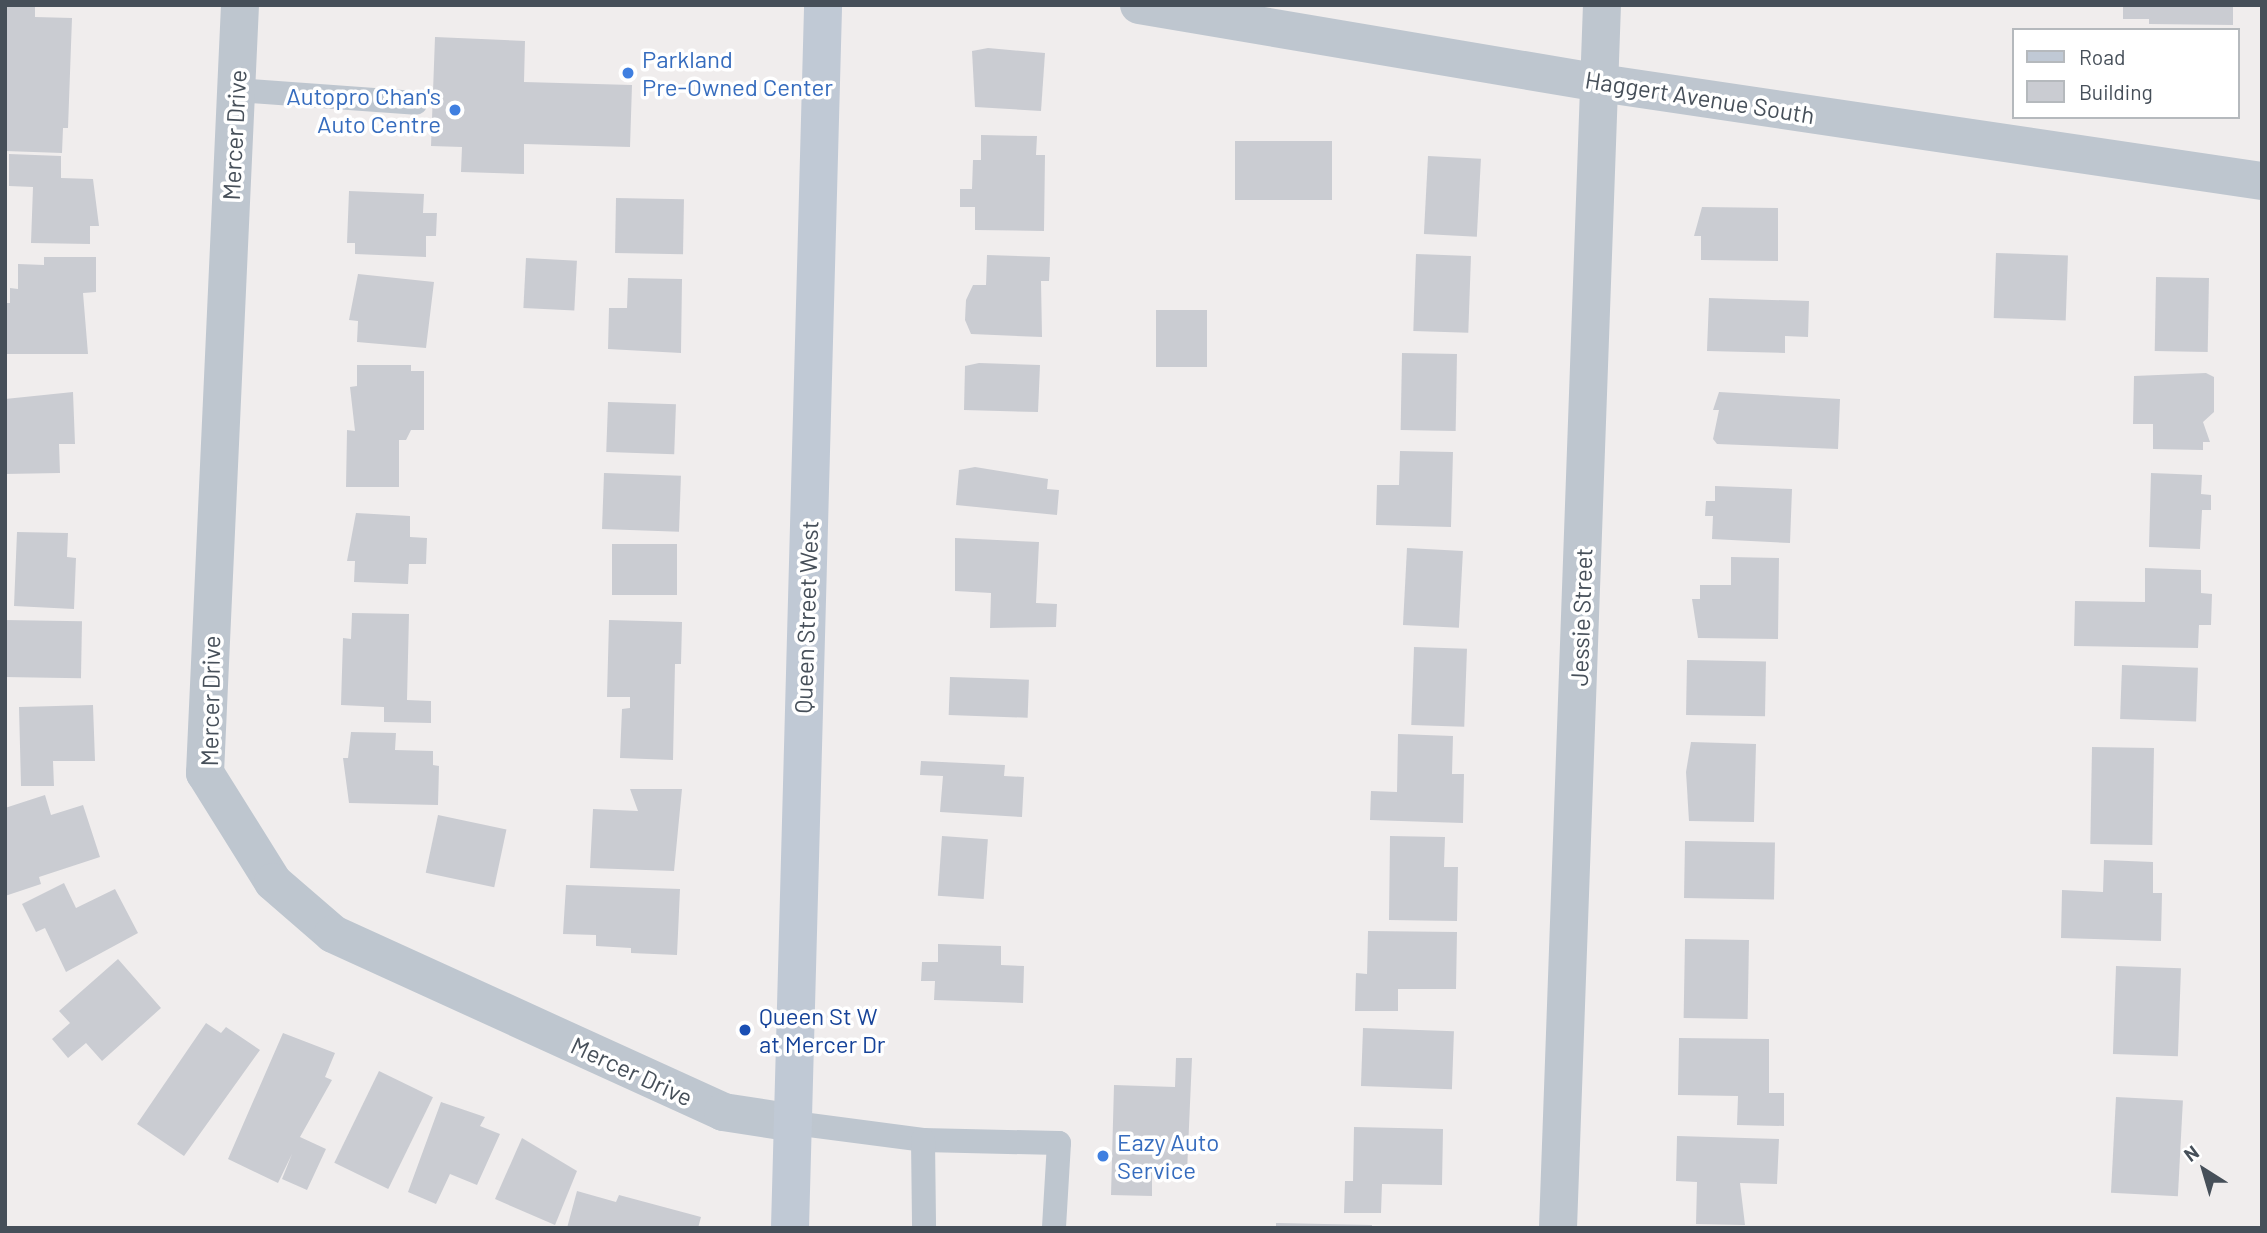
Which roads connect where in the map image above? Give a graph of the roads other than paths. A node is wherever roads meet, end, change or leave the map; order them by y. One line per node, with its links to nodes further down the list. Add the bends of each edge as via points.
1 (240, 5): 6 (street, Mercer Drive)
2 (823, 5): 9 (main road, Queen Street West)
3 (1139, 5): 5 (street, Haggert Avenue South)
4 (1602, 5): 5 (street, Jessie Street)
5 (1600, 83): 8 (street, Haggert Avenue South); 14 (street, Jessie Street)
6 (236, 90): 7 (lane); 9 (street, Mercer Drive, via 205,773 274,882 333,934 723,1112)
7 (416, 103)
8 (2262, 181)
9 (794, 1123): 10 (lane); 11 (main road, Queen Street West)
10 (923, 1140): 12 (lane); 13 (lane, via 1059,1143)
11 (790, 1228)
12 (924, 1228)
13 (1054, 1228)
14 (1558, 1228)

